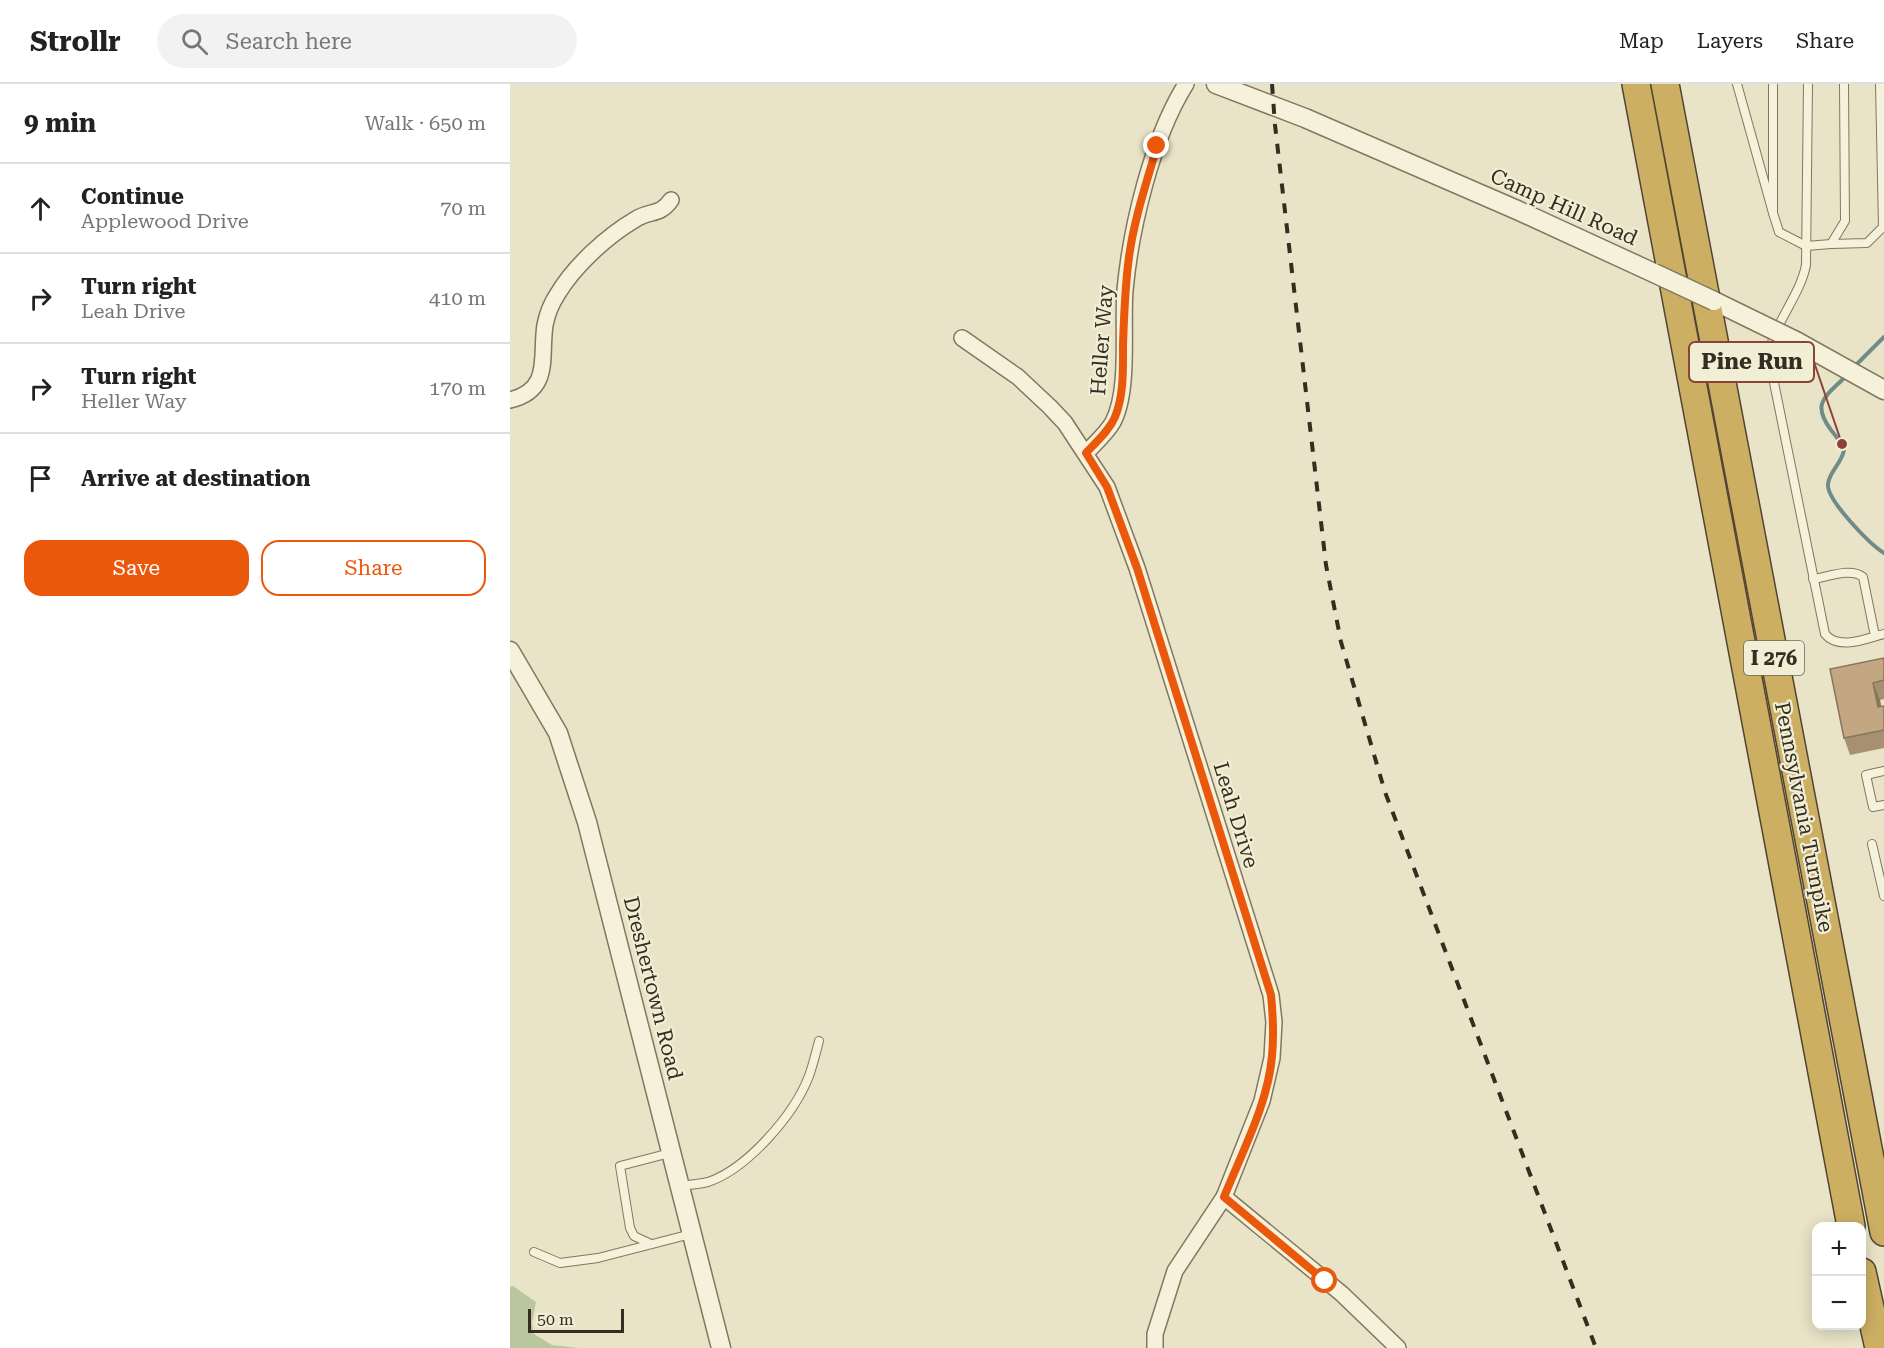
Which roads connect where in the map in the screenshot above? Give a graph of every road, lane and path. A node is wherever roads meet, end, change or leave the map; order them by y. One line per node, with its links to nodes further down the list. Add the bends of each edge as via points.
1 (1186, 84): 17 (street, Heller Way, via 1157,146 1135,224 1125,291 1119,406 1106,432)
2 (1216, 84): 15 (street, Camp Hill Road, bridge, via 1305,117 1517,210 1796,341)
3 (1636, 84): 29 (highway, Pennsylvania Turnpike / I 276)
4 (1665, 84): 30 (highway, Pennsylvania Turnpike / I 276)
5 (1737, 84): 11 (lane)
6 (1773, 84): 11 (lane)
7 (1808, 84): 13 (lane)
8 (1844, 84): 12 (lane, via 1845,221)
9 (1880, 84): 12 (lane, via 1883,227 1867,243)
10 (671, 200): 16 (street, via 665,208 639,217 616,232 563,285 545,324 540,377 534,389)
11 (1773, 213): 13 (lane, via 1779,232)
12 (1831, 244): 13 (lane)
13 (1806, 246): 18 (lane, via 1803,277 1768,358)
14 (962, 338): 17 (street, Leah Drive, via 1018,377 1065,423)
15 (1884, 390)
16 (510, 400)
17 (1086, 453): 28 (street, Leah Drive, via 1107,487 1137,568 1271,995 1272,1058 1262,1101)
18 (1813, 579): 19 (lane, via 1859,573); 19 (lane, via 1823,628 1829,638 1848,643)
19 (1880, 635)
20 (510, 651): 26 (street, Dreshertown Road, via 558,733 567,758 587,822)
21 (1884, 771): 22 (lane, via 1866,775 1873,807)
22 (1884, 806)
23 (1872, 844): 24 (lane)
24 (1884, 896)
25 (819, 1041): 27 (lane, via 808,1078 783,1121 755,1152 729,1172 707,1182)
26 (671, 1153): 27 (street, Dreshertown Road); 32 (lane, via 620,1166 630,1228 634,1236)
27 (680, 1186): 31 (street, Dreshertown Road)
28 (1224, 1197): 36 (street, Leah Drive, via 1174,1271 1155,1334); 37 (street, via 1342,1294)
29 (1850, 1222)
30 (1884, 1232)
31 (692, 1233): 32 (lane); 35 (street, Dreshertown Road)
32 (651, 1244): 33 (lane, via 560,1263)
33 (534, 1252)
34 (1863, 1276): 38 (highway)
35 (722, 1348)
36 (1155, 1348)
37 (1398, 1348)
38 (1879, 1348)

